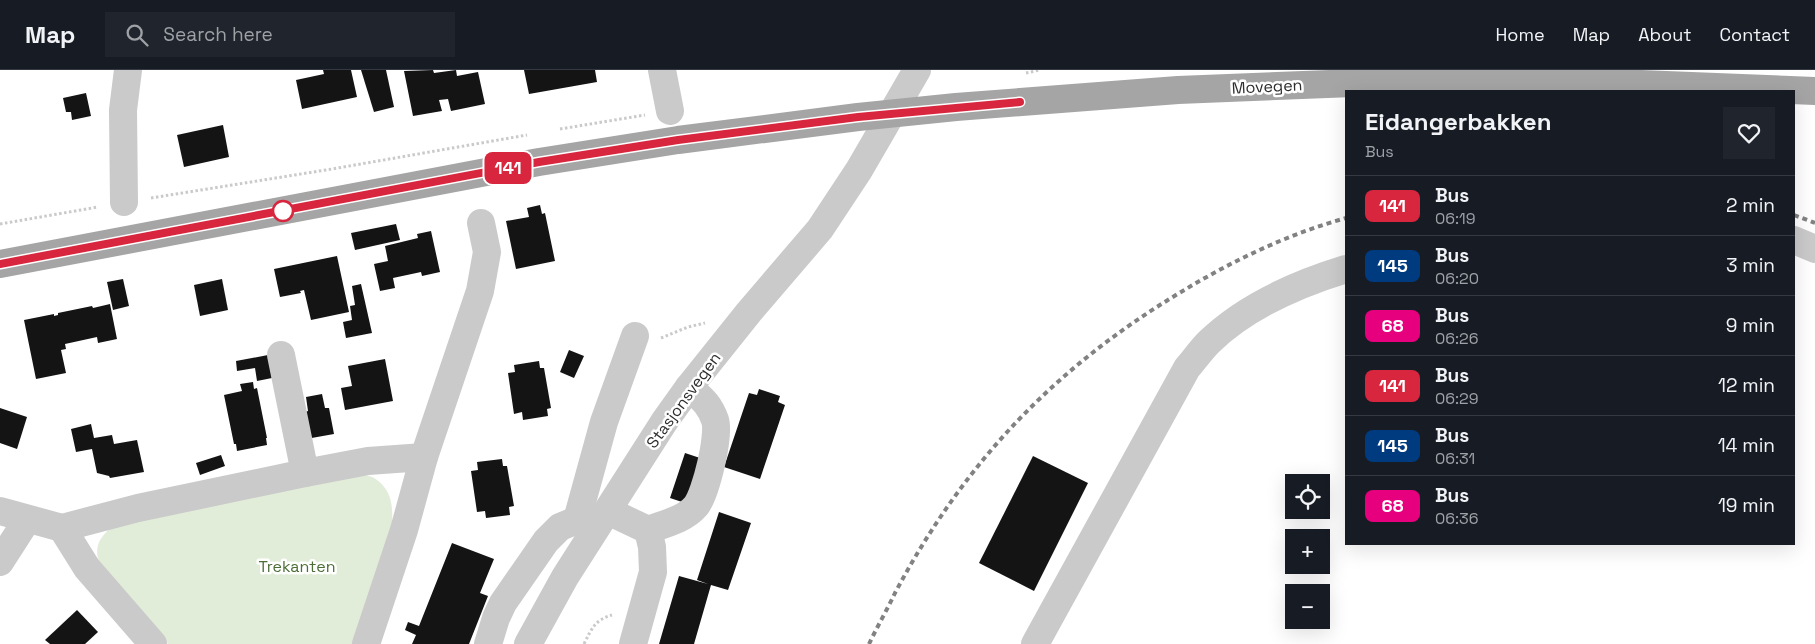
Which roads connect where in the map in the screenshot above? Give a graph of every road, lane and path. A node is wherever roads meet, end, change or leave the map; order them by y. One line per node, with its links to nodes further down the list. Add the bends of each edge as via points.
1 (128, 70): 8 (street, via 123,110)
2 (662, 70): 7 (street)
3 (917, 70): 17 (street, Stasjonsvegen, via 859,170 820,229)
4 (1789, 90): 12 (main road, Movegen, via 1430,80 1178,90 858,117 548,160)
5 (1795, 90): 6 (main road, Movegen)
6 (1815, 91)
7 (670, 111)
8 (124, 202)
9 (481, 222): 18 (street, via 487,252 480,291)
10 (1795, 240): 11 (street)
11 (1815, 249)
12 (0, 264)
13 (1345, 269): 33 (street, via 1304,283 1244,314 1208,342 1182,377)
14 (706, 323): 15 (path)
15 (633, 343): 22 (street, via 604,422)
16 (282, 355): 19 (street)
17 (689, 387): 22 (street, Stasjonsvegen); 24 (street, via 707,402 716,422 713,454 701,497 682,518)
18 (424, 456): 19 (street, via 368,461); 28 (street, via 404,530)
19 (304, 473): 23 (street, via 138,508)
20 (0, 511): 21 (street)
21 (28, 520): 23 (street); 25 (street)
22 (593, 521): 24 (street); 29 (street, via 560,527 546,541 503,602); 30 (street, Stasjonsvegen)
23 (62, 528): 27 (street, via 87,568)
24 (648, 530): 26 (street, via 653,572)
25 (0, 562)
26 (640, 618): 31 (path, via 619,614 601,618); 32 (street)
27 (153, 644)
28 (366, 644)
29 (488, 644)
30 (528, 644)
31 (584, 644)
32 (633, 644)
33 (1036, 644)

